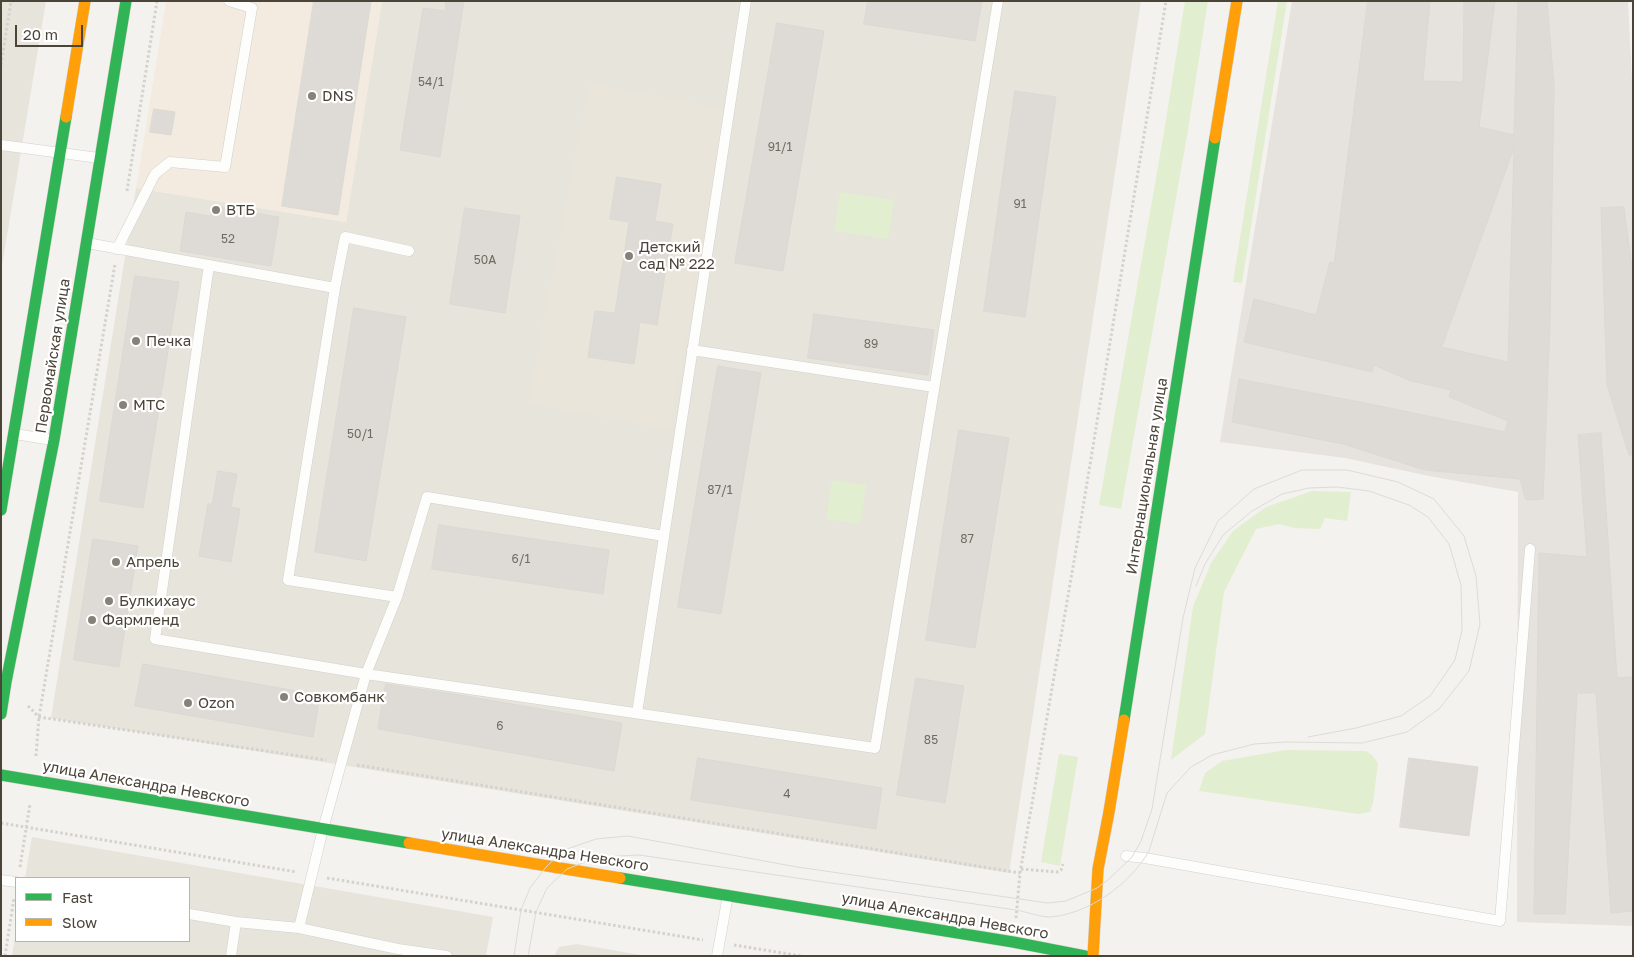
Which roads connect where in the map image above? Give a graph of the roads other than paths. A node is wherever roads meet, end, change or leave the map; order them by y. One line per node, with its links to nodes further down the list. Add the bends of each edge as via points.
1 (85, 1): 8 (main road, Первомайская улица)
2 (126, 1): 9 (main road, Первомайская улица)
3 (228, 1): 11 (lane, via 252,8 226,167 170,162 155,174)
4 (746, 1): 15 (lane)
5 (998, 1): 16 (lane)
6 (1237, 1): 41 (main road, Интернациональная улица, via 1098,869)
7 (1, 146): 8 (lane)
8 (60, 152): 9 (lane); 18 (main road, Первомайская улица)
9 (100, 158): 10 (main road, Первомайская улица)
10 (86, 243): 11 (lane); 19 (main road, Первомайская улица)
11 (117, 249): 13 (lane)
12 (408, 251): 14 (lane, via 344,237)
13 (209, 265): 14 (lane); 24 (lane, via 155,640)
14 (335, 288): 23 (lane, via 288,580)
15 (692, 350): 16 (lane); 21 (lane)
16 (934, 387): 26 (lane, via 875,748)
17 (1, 432): 18 (lane)
18 (14, 434): 19 (lane); 20 (main road, Первомайская улица)
19 (54, 440): 25 (main road, Первомайская улица)
20 (1, 510)
21 (664, 536): 23 (lane, via 427,497); 26 (lane)
22 (1530, 549): 29 (lane, via 1500,921)
23 (397, 597): 24 (lane)
24 (366, 674): 26 (lane); 28 (lane)
25 (1, 714)
26 (637, 714)
27 (1, 774): 28 (main road, улица Александра Невского)
28 (323, 829): 32 (main road, улица Александра Невского); 35 (lane)
29 (1126, 856)
30 (1, 880): 31 (lane)
31 (15, 882)
32 (728, 895): 39 (lane); 40 (main road, улица Александра Невского)
33 (190, 914): 34 (lane)
34 (236, 922): 35 (lane); 37 (lane)
35 (299, 928): 36 (lane)
36 (397, 952): 38 (lane)
37 (231, 956)
38 (447, 956)
39 (717, 956)
40 (1085, 956)
41 (1093, 956)

